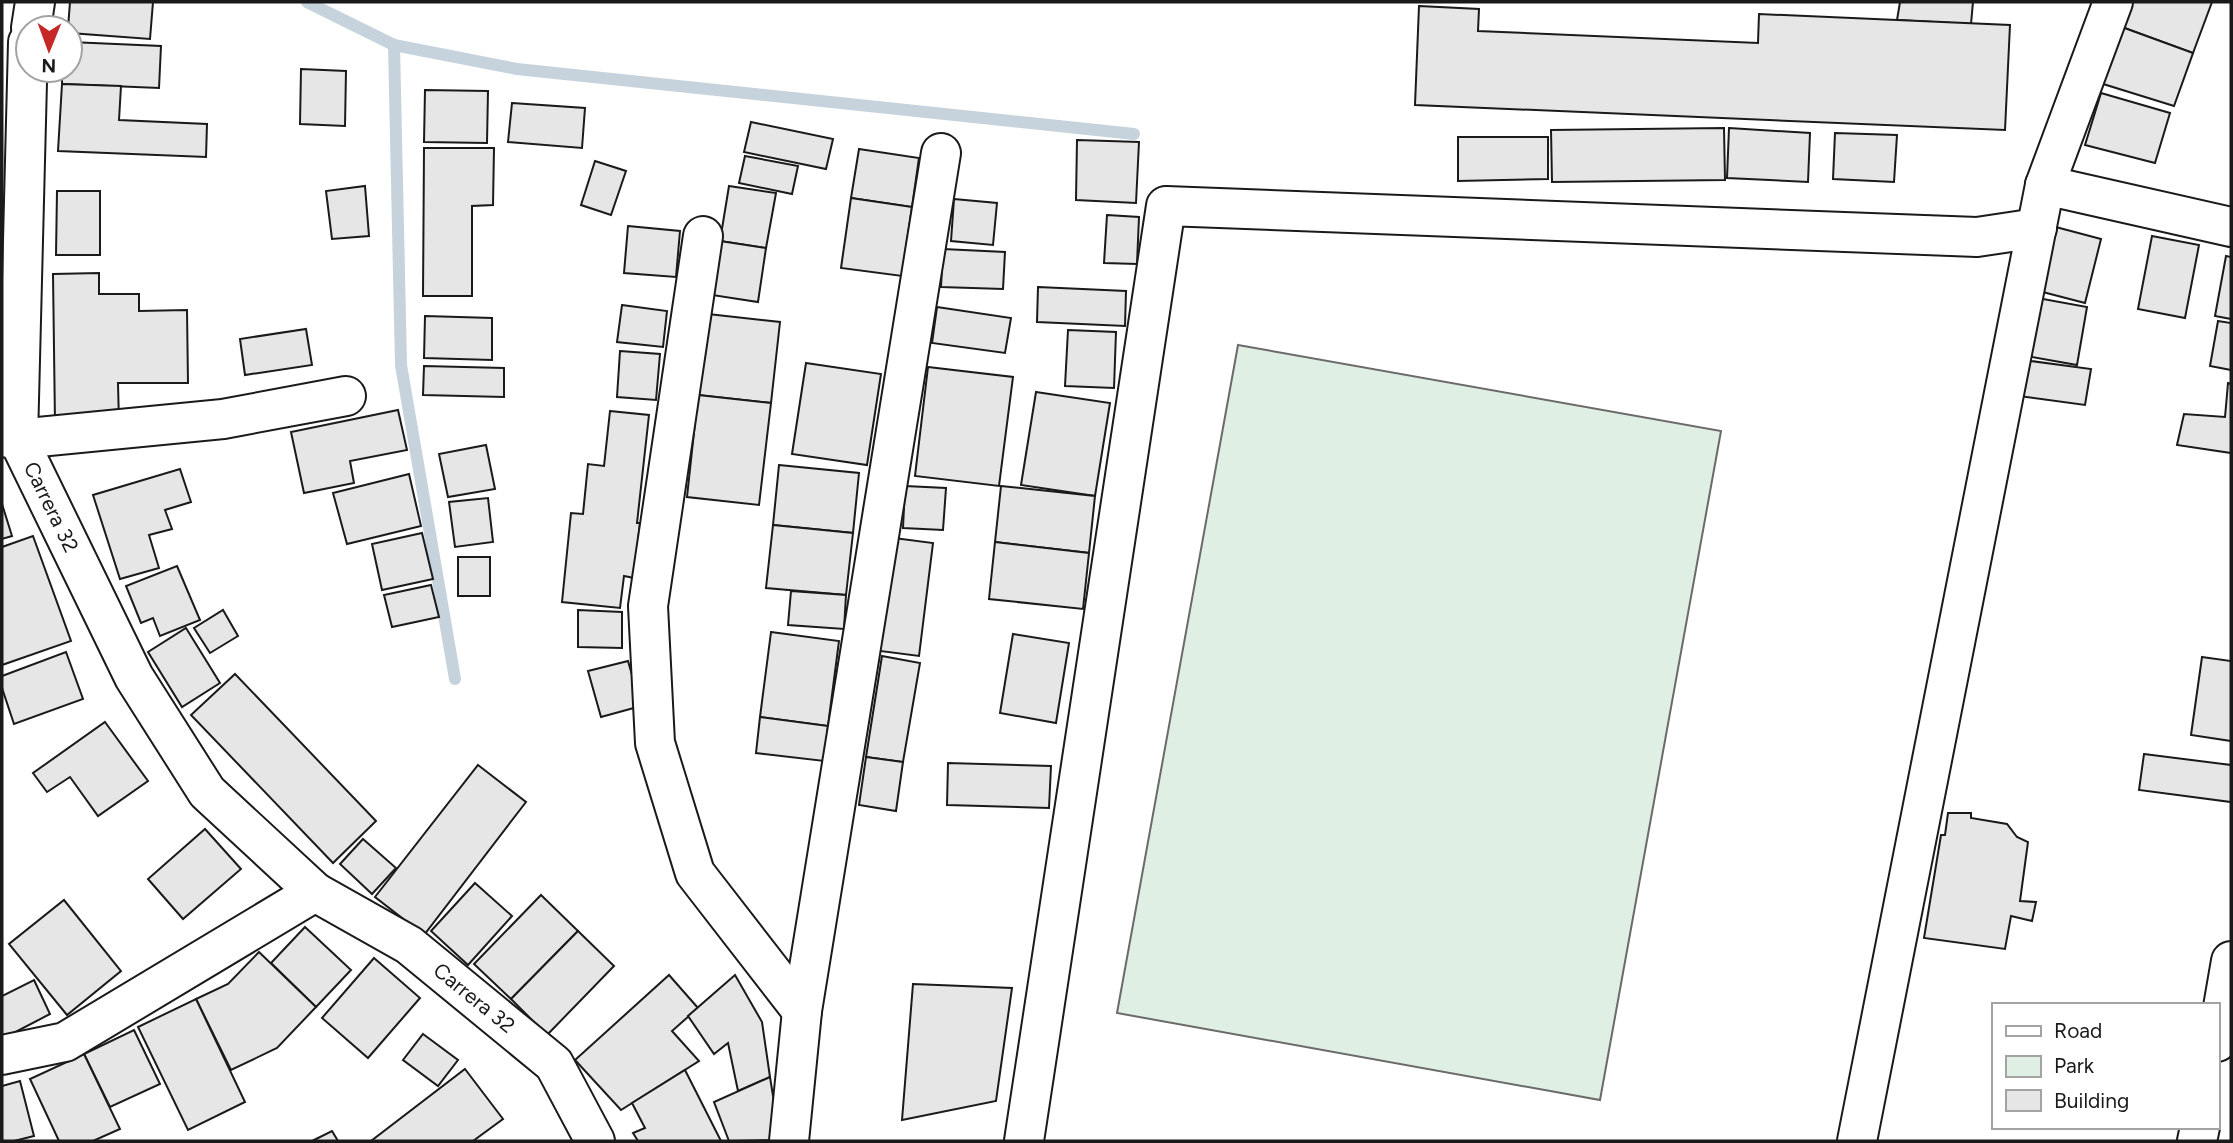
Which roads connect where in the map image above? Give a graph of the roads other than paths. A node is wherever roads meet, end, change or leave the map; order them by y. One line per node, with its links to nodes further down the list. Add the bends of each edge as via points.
1 (2113, 2): 4 (street)
2 (26, 84): 9 (street, Carrera 32)
3 (941, 153): 12 (street)
4 (2045, 185): 5 (street); 6 (street)
5 (2231, 227)
6 (2036, 228): 17 (street, via 1977,237 1166,206); 18 (street)
7 (703, 236): 12 (street, via 648,607 654,743 695,873)
8 (346, 396): 9 (street, via 223,419)
9 (10, 438): 10 (street, Carrera 32, via 134,677 207,792)
10 (315, 892): 14 (street, via 65,1042); 15 (street, Carrera 32, via 409,945 554,1064)
11 (2231, 961): 13 (street)
12 (802, 1011): 16 (street)
13 (2219, 1030)
14 (2, 1055)
15 (595, 1141)
16 (789, 1141)
17 (1024, 1141)
18 (1857, 1141)

